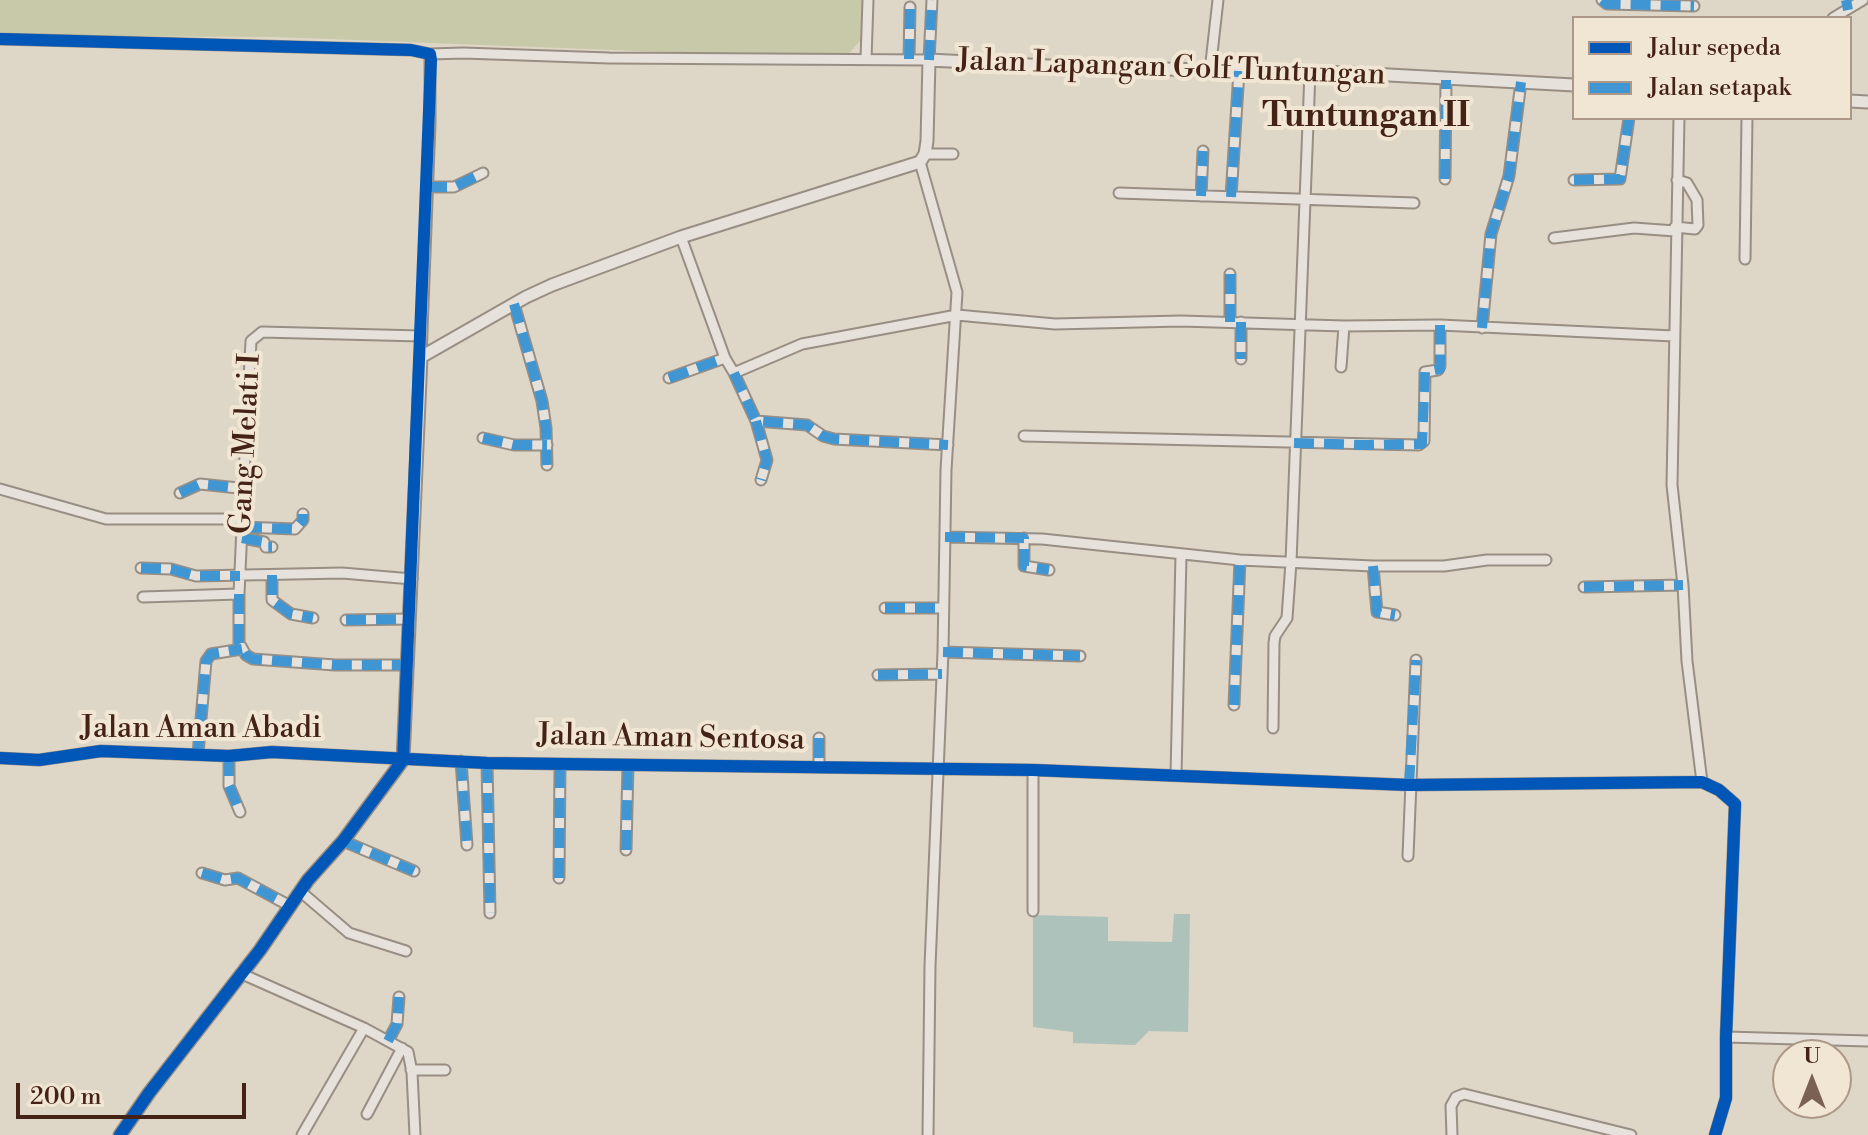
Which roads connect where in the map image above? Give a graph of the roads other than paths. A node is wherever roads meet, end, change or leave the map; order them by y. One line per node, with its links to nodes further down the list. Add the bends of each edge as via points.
1 (868, 0): 11 (street)
2 (932, 0): 13 (street)
3 (1218, 0): 14 (street)
4 (1602, 0): 6 (street)
5 (1863, 0): 7 (street)
6 (1694, 3)
7 (1847, 5)
8 (910, 7): 12 (street)
9 (0, 39): 10 (street)
10 (430, 54): 11 (street); 30 (street)
11 (866, 59): 12 (street)
12 (909, 59): 13 (street)
13 (929, 60): 14 (street, Jalan Lapangan Golf Tuntungan); 25 (street, Jalan Lapangan Golf Tuntungan)
14 (1210, 71): 15 (street, Jalan Lapangan Golf Tuntungan)
15 (1239, 71): 16 (street, Jalan Lapangan Golf Tuntungan); 33 (street)
16 (1310, 72): 17 (street, Jalan Lapangan Golf Tuntungan); 34 (street)
17 (1446, 80): 18 (street, Jalan Lapangan Golf Tuntungan); 27 (street)
18 (1521, 82): 19 (street, Jalan Lapangan Golf Tuntungan); 47 (street, via 1509,176 1491,234)
19 (1572, 85)
20 (1629, 120): 28 (street, via 1620,179)
21 (1679, 120): 29 (street)
22 (1747, 120): 39 (street)
23 (1203, 151): 32 (street)
24 (953, 154): 25 (street)
25 (922, 158): 37 (street); 42 (street, via 957,287)
26 (483, 173): 30 (street, via 454,187)
27 (1445, 179)
28 (1574, 180)
29 (1677, 180): 36 (street); 36 (street, via 1687,183 1697,200 1698,225)
30 (427, 187): 48 (street)
31 (1119, 193): 32 (street)
32 (1201, 196): 33 (street)
33 (1231, 197): 34 (street)
34 (1306, 200): 35 (street); 44 (street)
35 (1414, 203)
36 (1675, 229): 38 (street, via 1634,228); 49 (street)
37 (681, 237): 41 (street); 51 (street)
38 (1554, 238)
39 (1745, 259)
40 (1230, 274): 43 (street)
41 (514, 304): 50 (street); 60 (street, via 542,401)
42 (957, 315): 43 (street, via 1055,324); 54 (street, via 802,344); 61 (street)
43 (1235, 322): 44 (street); 52 (street)
44 (1299, 324): 46 (street); 59 (street)
45 (1440, 325): 46 (street); 47 (street); 59 (street, via 1440,369 1425,372 1422,444)
46 (1344, 326): 53 (street)
47 (1482, 328): 49 (street)
48 (421, 336): 50 (street); 65 (street, Gang Melati I, via 255,336 244,476)
49 (1674, 336): 82 (street, via 1672,485)
50 (421, 357): 81 (street)
51 (725, 358): 54 (street); 55 (street)
52 (1241, 359)
53 (1341, 367)
54 (734, 373): 56 (street)
55 (669, 378)
56 (756, 421): 61 (street, via 807,425 834,439); 63 (street, via 767,460)
57 (1024, 436): 59 (street)
58 (483, 438): 60 (street)
59 (1294, 443): 75 (street)
60 (547, 445): 62 (street)
61 (948, 445): 69 (street)
62 (547, 465)
63 (761, 480)
64 (0, 489): 68 (street, via 106,519)
65 (248, 489): 66 (street, via 200,484); 68 (street, Gang Melati I)
66 (180, 493)
67 (303, 514): 68 (street, via 295,529)
68 (243, 528): 71 (street); 80 (street, Gang Melati I)
69 (945, 537): 70 (street); 87 (street)
70 (1024, 538): 72 (street); 78 (street, via 1024,566)
71 (272, 547)
72 (1181, 555): 73 (street); 113 (street)
73 (1240, 560): 75 (street); 99 (street)
74 (1546, 560): 76 (street)
75 (1291, 562): 76 (street); 100 (street, via 1287,618 1274,643)
76 (1373, 566): 88 (street, via 1377,612)
77 (141, 568): 80 (street)
78 (1049, 570)
79 (272, 575): 80 (street); 81 (street); 89 (street, via 272,600 291,614)
80 (240, 576): 84 (street, Gang Melati I)
81 (412, 579): 90 (street)
82 (1683, 585): 83 (street); 114 (street)
83 (1584, 587)
84 (239, 594): 85 (street); 92 (street, Gang Melati I)
85 (143, 597)
86 (885, 608): 87 (street)
87 (942, 608): 93 (street)
88 (1395, 615)
89 (313, 618)
90 (410, 619): 91 (street); 96 (street)
91 (346, 620)
92 (242, 649): 96 (street, via 262,661); 102 (street, via 211,654 206,661)
93 (943, 652): 94 (street); 97 (street)
94 (1080, 656)
95 (1416, 660): 115 (street)
96 (408, 665): 105 (street)
97 (942, 674): 98 (street); 111 (street)
98 (878, 675)
99 (1234, 705)
100 (1273, 728)
101 (819, 738): 110 (street)
102 (198, 754): 103 (street, Jalan Aman Abadi); 104 (street, Jalan Aman Abadi, via 101,751 39,760)
103 (229, 756): 105 (street, Jalan Aman Abadi, via 296,753); 116 (street, via 229,786)
104 (0, 758)
105 (403, 760): 106 (street, Jalan Aman Sentosa); 117 (street)
106 (461, 761): 107 (street, Jalan Aman Sentosa); 118 (street)
107 (487, 763): 108 (street, Jalan Aman Sentosa); 127 (street)
108 (560, 764): 109 (street, Jalan Aman Sentosa); 123 (street)
109 (628, 765): 110 (street, Jalan Aman Sentosa); 119 (street)
110 (819, 767): 111 (street, Jalan Aman Sentosa)
111 (938, 769): 112 (street, Jalan Aman Sentosa); 143 (street)
112 (1033, 770): 113 (street, Jalan Aman Sentosa); 126 (street)
113 (1176, 775): 115 (street, Jalan Aman Sentosa)
114 (1702, 782): 115 (street, Jalan Aman Sentosa); 132 (street, via 1735,804)
115 (1409, 785): 120 (street)
116 (240, 812)
117 (343, 841): 121 (street); 124 (street)
118 (467, 845)
119 (626, 850)
120 (1408, 856)
121 (414, 871)
122 (202, 873): 125 (street, via 238,878)
123 (559, 878)
124 (300, 891): 125 (street); 128 (street, via 349,933)
125 (290, 906): 129 (street)
126 (1033, 911)
127 (490, 913)
128 (406, 951)
129 (242, 974): 131 (street); 140 (street)
130 (399, 997): 133 (street, via 397,1024)
131 (364, 1028): 133 (street); 141 (street)
132 (1726, 1037): 134 (street); 146 (street, via 1726,1098)
133 (388, 1041): 135 (street)
134 (1868, 1041)
135 (402, 1048): 137 (street); 138 (street)
136 (445, 1070): 138 (street)
137 (390, 1071): 138 (street); 139 (street)
138 (412, 1071): 142 (street)
139 (367, 1114)
140 (120, 1135)
141 (302, 1135)
142 (415, 1135)
143 (928, 1135)
144 (1452, 1135): 145 (street, via 1451,1106 1464,1094)
145 (1631, 1135)
146 (1715, 1135)

